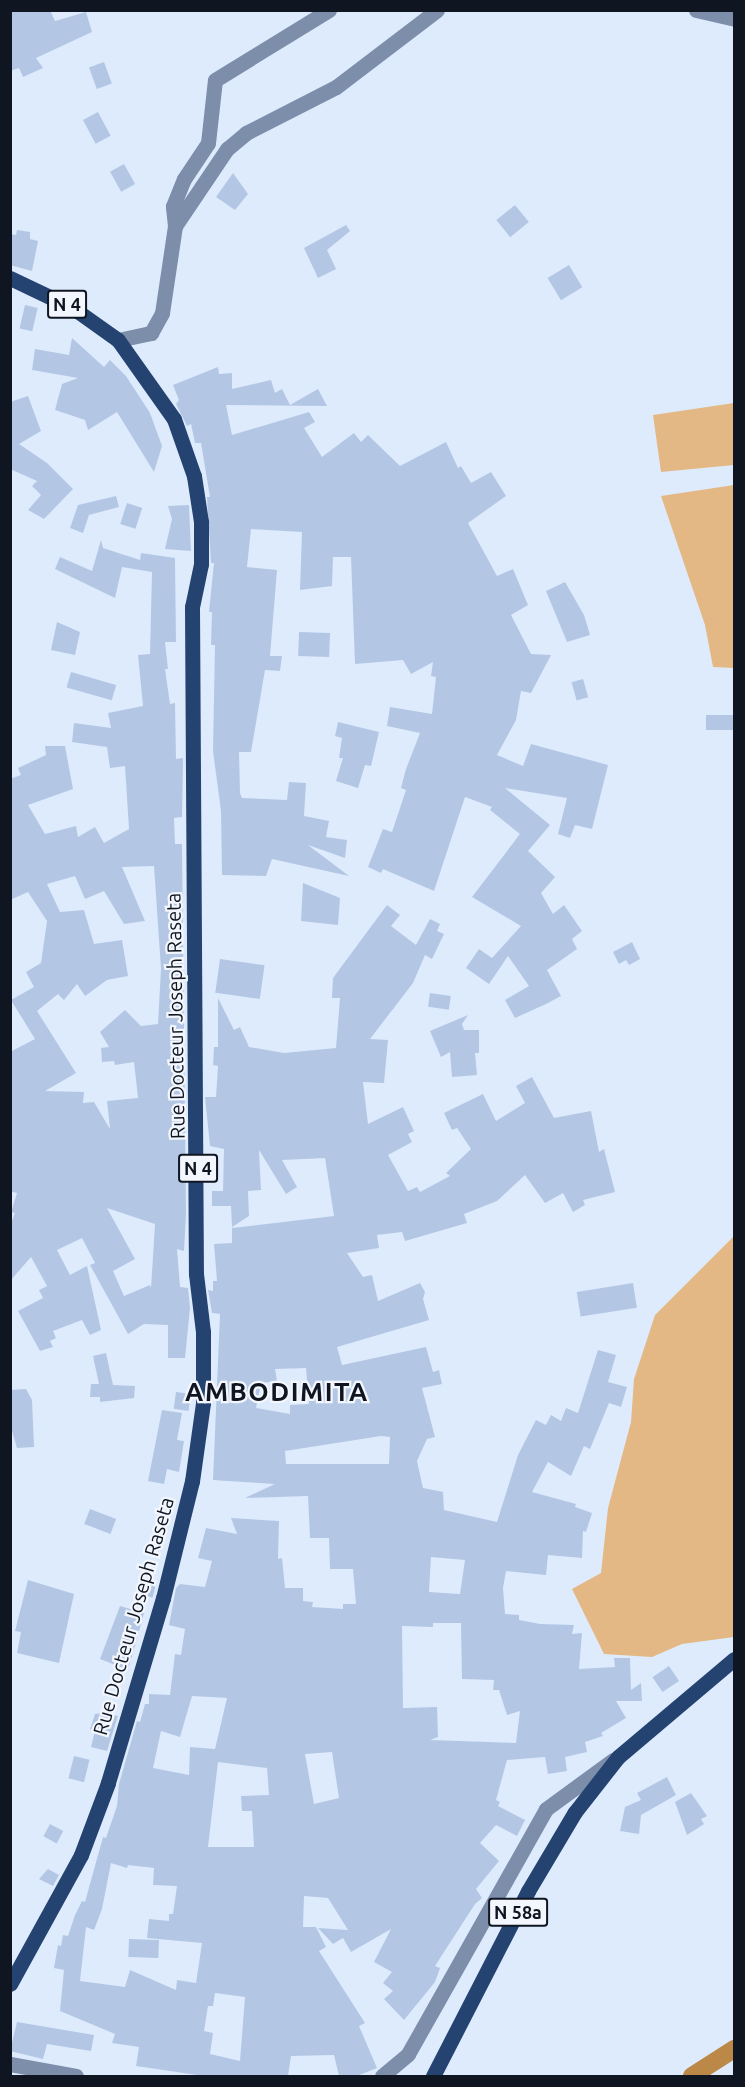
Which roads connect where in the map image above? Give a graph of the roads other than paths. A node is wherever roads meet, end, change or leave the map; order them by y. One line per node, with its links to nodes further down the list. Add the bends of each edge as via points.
1 (329, 10): 5 (street, via 215,80 208,143 184,179 173,206)
2 (437, 10): 5 (street, via 336,87 246,133 208,172)
3 (696, 10): 4 (street)
4 (735, 19)
5 (175, 226): 7 (street, via 162,313 151,333)
6 (10, 278): 7 (main road, Rue Docteur Joseph Raseta / N 4, via 73,308)
7 (118, 340): 10 (main road, Rue Docteur Joseph Raseta / N 4, via 174,419 194,476 201,522 201,564 192,607 192,691 196,1274 203,1332 203,1402 192,1481 163,1598 108,1783 81,1855)
8 (735, 1659): 9 (main road, N 58a)
9 (618, 1756): 13 (street, via 546,1809 408,2054); 14 (main road, N 58a, via 575,1812 534,1881)
10 (10, 1984)
11 (10, 2064): 12 (street)
12 (76, 2076)
13 (382, 2076)
14 (433, 2076)

